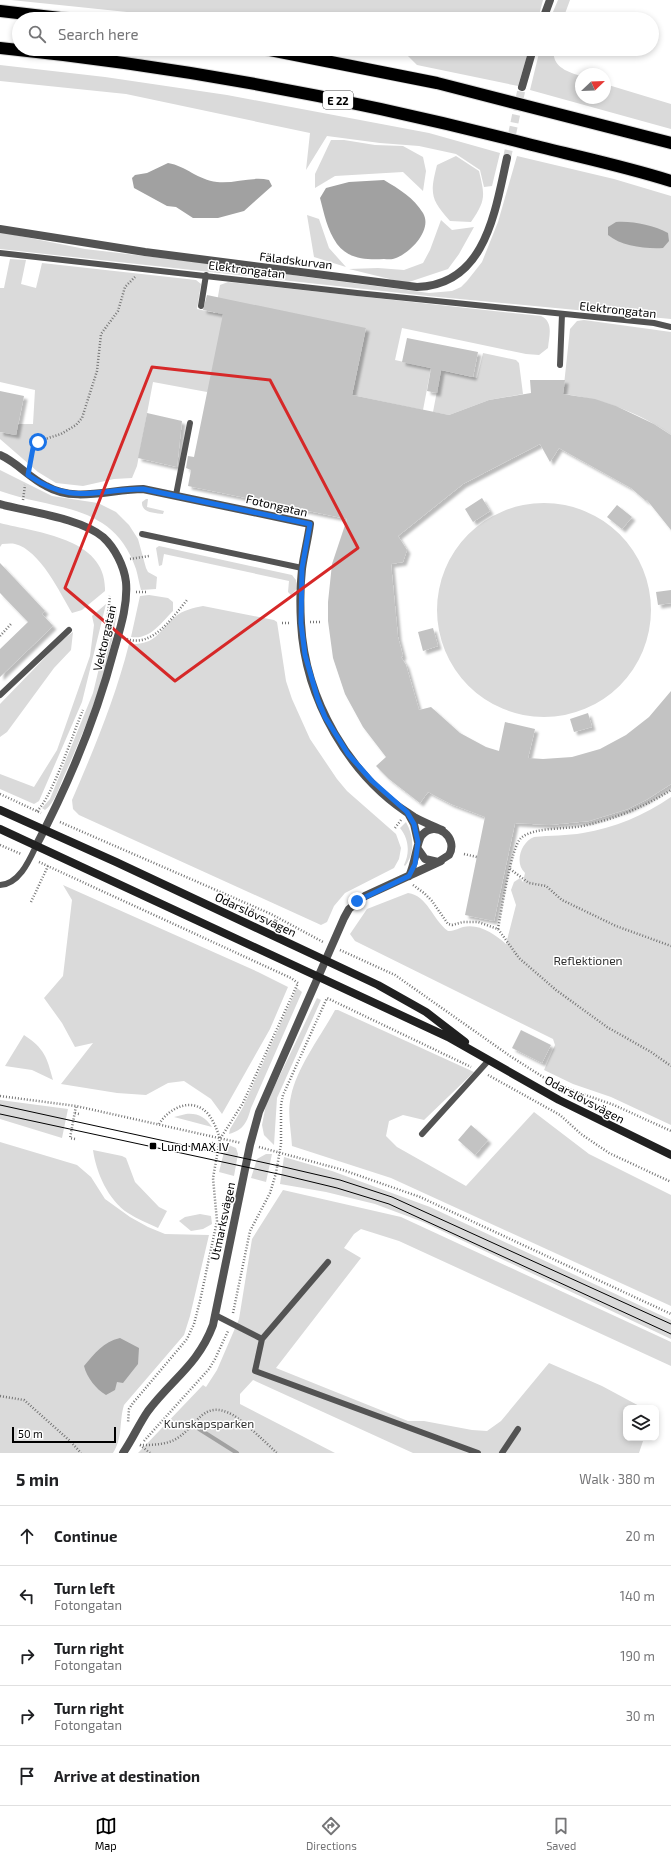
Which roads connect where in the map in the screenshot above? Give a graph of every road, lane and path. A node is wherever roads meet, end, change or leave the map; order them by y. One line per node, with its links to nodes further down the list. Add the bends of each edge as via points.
1 (550, 0): 4 (street)
2 (0, 11): 3 (highway)
3 (12, 12)
4 (546, 12)
5 (0, 48): 6 (highway, E 22)
6 (12, 49)
7 (76, 56): 13 (highway, E 22, via 180,71 426,118)
8 (300, 56): 11 (highway, via 437,83)
9 (531, 56): 10 (street)
10 (522, 87)
11 (671, 143)
12 (507, 158): 14 (street, Fäladskurvan, via 490,225 477,254 463,272 432,287 417,288 160,254)
13 (671, 181)
14 (0, 229)
15 (0, 253): 16 (lane, Elektrongatan)
16 (142, 268): 17 (lane, Elektrongatan); 24 (path, via 125,287 118,311 101,334 96,371 82,418 61,434 34,445)
17 (206, 275): 18 (lane); 19 (lane, Elektrongatan)
18 (201, 306)
19 (562, 314): 20 (lane, Elektrongatan); 21 (lane, Elektrongatan)
20 (671, 327)
21 (560, 365)
22 (190, 422): 25 (lane)
23 (0, 455): 24 (street, Fotongatan)
24 (28, 475): 25 (street, Fotongatan, via 47,487 66,493 143,489); 27 (path)
25 (176, 495): 35 (street, Fotongatan, via 310,524)
26 (15, 498): 27 (path)
27 (22, 500): 28 (path)
28 (30, 502)
29 (0, 504): 57 (street, Vektorgatan, via 91,529 104,538 114,550 125,574 126,592 122,615 106,680 82,749)
30 (142, 534): 35 (lane)
31 (126, 554): 33 (path)
32 (149, 556): 33 (path)
33 (128, 559): 34 (path)
34 (130, 564)
35 (302, 568): 55 (street, Fotongatan, via 302,636 309,671 325,717 348,754 372,781)
36 (135, 586): 37 (path)
37 (136, 592): 38 (path); 40 (path)
38 (148, 592)
39 (110, 596): 48 (path)
40 (135, 598)
41 (187, 600): 46 (path, via 152,638 141,642)
42 (11, 624): 45 (path)
43 (69, 630): 49 (lane)
44 (129, 632): 46 (path)
45 (0, 636)
46 (127, 639): 47 (path)
47 (125, 647)
48 (98, 665)
49 (0, 695)
50 (85, 704): 54 (path, via 58,771 42,805)
51 (671, 790): 70 (path, via 650,803 609,820 585,826 540,830 521,838 514,850)
52 (0, 794): 54 (path)
53 (0, 810): 61 (main road, Odarslövsvägen)
54 (36, 811): 57 (path)
55 (407, 812): 60 (street, Fotongatan); 63 (street, Fotongatan, via 414,824)
56 (63, 815): 58 (path)
57 (50, 817): 58 (path); 61 (street, Vektorgatan)
58 (61, 822): 76 (path, via 271,914)
59 (0, 829): 64 (main road, Odarslövsvägen)
60 (442, 830): 63 (street, via 429,830 421,836); 68 (street, via 449,837 452,846 449,855)
61 (44, 831): 64 (street, Vektorgatan); 78 (main road, Odarslövsvägen, via 116,862)
62 (0, 845): 67 (path)
63 (418, 845): 68 (street, via 425,860); 71 (street, Fotongatan, via 415,864)
64 (36, 846): 67 (lane); 79 (main road, Odarslövsvägen)
65 (464, 854): 66 (path)
66 (477, 857)
67 (30, 858): 69 (path); 72 (lane, via 12,881)
68 (441, 861): 71 (street)
69 (48, 866): 74 (path); 91 (path, via 298,983 243,1103)
70 (510, 869): 75 (path); 77 (path, via 529,882 546,886 562,900 616,926)
71 (409, 876): 76 (street, via 357,901 349,909)
72 (0, 886)
73 (413, 886): 75 (path, via 432,901 448,924 478,922)
74 (31, 902)
75 (498, 929): 81 (path, via 519,958 556,990 608,1028)
76 (332, 946): 78 (street); 88 (path, via 395,974 544,1077)
77 (671, 946)
78 (325, 961): 79 (street); 80 (main road, Odarslövsvägen, via 378,985 426,1012)
79 (318, 976): 80 (main road, Odarslövsvägen, via 448,1037); 94 (street, Utmarksvägen, via 264,1099)
80 (489, 1060): 82 (lane); 96 (main road, Odarslövsvägen, via 559,1100)
81 (671, 1066)
82 (481, 1072): 89 (lane); 95 (path, via 327,998 283,1095); 97 (path, via 560,1115 581,1134 609,1153)
83 (0, 1096): 84 (path)
84 (76, 1106): 85 (path); 87 (path)
85 (75, 1113): 86 (path); 90 (path, via 70,1138)
86 (79, 1114)
87 (159, 1124): 91 (path); 91 (path, via 174,1108 194,1106 208,1115)
88 (671, 1131)
89 (422, 1134)
90 (74, 1138)
91 (220, 1139): 93 (path); 94 (path)
92 (212, 1143): 93 (path)
93 (219, 1144): 104 (path, via 213,1178 217,1221 194,1324 187,1339 132,1403 127,1417 128,1433)
94 (250, 1144): 95 (path); 100 (street, Utmarksvägen)
95 (280, 1152): 99 (path, via 343,1170 420,1197)
96 (671, 1155)
97 (671, 1182)
98 (328, 1262): 101 (lane)
99 (671, 1314)
100 (215, 1315): 101 (lane); 104 (street, Utmarksvägen, via 202,1350 148,1411)
101 (262, 1339): 109 (lane, via 254,1371)
102 (0, 1396): 105 (path, via 24,1400)
103 (518, 1429): 110 (lane)
104 (132, 1440): 106 (street, Utmarksvägen)
105 (81, 1453)
106 (123, 1453)
107 (150, 1453): 108 (path, via 140,1445 175,1440 205,1412 218,1410 234,1416)
108 (278, 1453)
109 (478, 1453)
110 (502, 1453)

